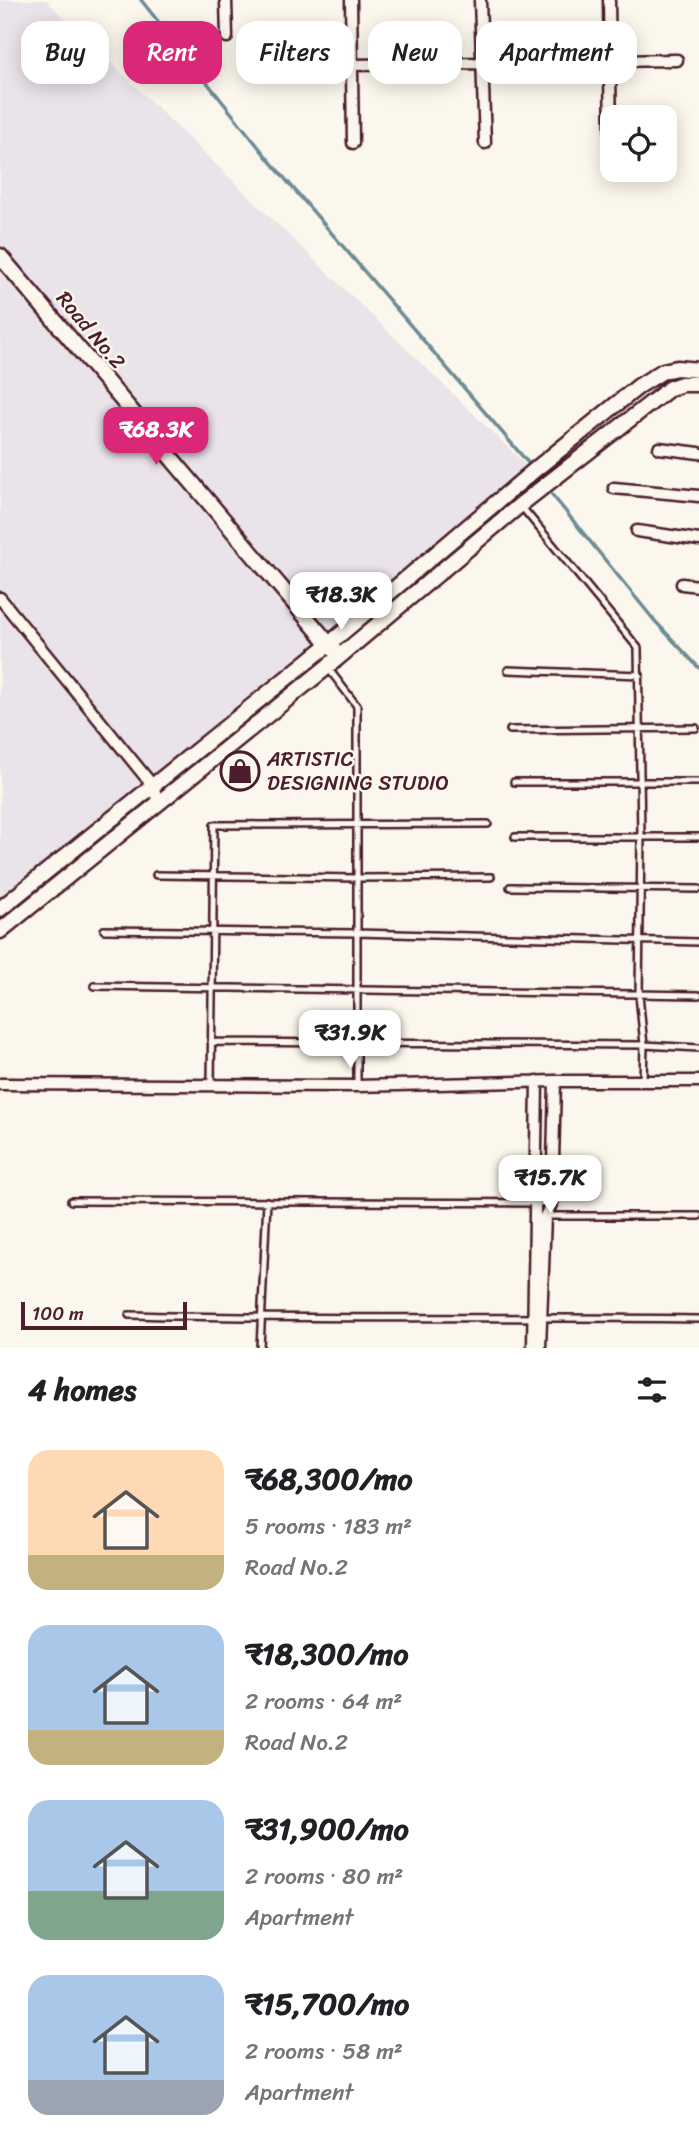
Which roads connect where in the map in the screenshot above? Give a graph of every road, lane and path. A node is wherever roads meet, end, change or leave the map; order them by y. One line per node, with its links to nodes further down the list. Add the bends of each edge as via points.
1 (226, 0): 8 (street)
2 (351, 0): 5 (street)
3 (480, 0): 6 (street)
4 (609, 0): 7 (street)
5 (351, 21)
6 (480, 21)
7 (609, 21)
8 (227, 37)
9 (677, 60): 10 (street)
10 (637, 61)
11 (476, 63): 12 (street)
12 (354, 65)
13 (352, 84): 17 (street)
14 (481, 84): 18 (street)
15 (610, 84): 16 (street)
16 (611, 105)
17 (353, 143)
18 (485, 143)
19 (0, 256): 34 (main road, Road No.2)
20 (699, 370): 24 (main road, via 663,371 651,378)
21 (699, 384): 25 (main road, via 670,388)
22 (659, 448): 23 (street)
23 (699, 453)
24 (537, 468): 25 (main road); 34 (main road)
25 (549, 482): 28 (main road)
26 (614, 488): 27 (street)
27 (699, 496)
28 (520, 505): 35 (main road); 38 (lane, via 638,648)
29 (637, 531): 30 (street)
30 (699, 540)
31 (682, 584): 32 (street)
32 (699, 586)
33 (0, 598): 45 (street)
34 (329, 644): 35 (main road, Road No.2); 45 (main road)
35 (339, 657): 36 (main road)
36 (327, 667): 46 (main road); 47 (lane, via 357,706)
37 (508, 670): 38 (lane)
38 (640, 675): 39 (lane)
39 (640, 728): 40 (lane); 41 (lane); 43 (lane)
40 (696, 728)
41 (510, 730)
42 (514, 782): 43 (lane)
43 (640, 782): 44 (lane); 49 (lane)
44 (699, 782)
45 (153, 786): 46 (street); 59 (main road)
46 (158, 802): 61 (main road)
47 (357, 823): 48 (lane); 53 (lane, via 214,825); 55 (lane)
48 (488, 824)
49 (641, 836): 50 (lane); 51 (lane); 57 (lane)
50 (515, 837)
51 (699, 837)
52 (156, 875): 53 (lane)
53 (214, 876): 55 (lane); 62 (lane)
54 (491, 877): 55 (lane)
55 (357, 878): 63 (lane)
56 (510, 887): 57 (lane)
57 (640, 889): 58 (lane); 64 (lane)
58 (699, 889)
59 (0, 908)
60 (104, 930): 62 (lane)
61 (0, 931)
62 (213, 931): 63 (lane); 67 (lane)
63 (357, 933): 64 (lane); 68 (lane)
64 (640, 942): 65 (lane); 69 (lane)
65 (699, 942)
66 (94, 986): 67 (lane)
67 (212, 988): 68 (lane); 71 (lane)
68 (357, 989): 69 (lane); 72 (lane)
69 (639, 995): 70 (lane); 73 (lane)
70 (699, 995)
71 (211, 1042): 72 (lane); 80 (lane)
72 (357, 1044): 73 (lane); 81 (lane)
73 (643, 1045): 74 (lane); 75 (lane)
74 (699, 1048)
75 (643, 1080): 77 (street); 78 (street)
76 (537, 1081): 77 (street); 81 (street); 84 (street)
77 (555, 1081): 85 (street)
78 (699, 1081)
79 (0, 1084): 80 (street)
80 (211, 1085): 81 (street)
81 (357, 1086)
82 (71, 1200): 83 (lane)
83 (267, 1201): 84 (lane); 90 (lane)
84 (535, 1203): 85 (lane); 86 (street)
85 (552, 1203): 86 (street)
86 (540, 1216): 87 (lane); 89 (street)
87 (699, 1216)
88 (130, 1315): 90 (lane)
89 (536, 1317): 90 (lane); 91 (lane); 93 (street); 94 (street)
90 (260, 1318): 92 (lane)
91 (699, 1319)
92 (260, 1348)
93 (533, 1348)
94 (540, 1348)

